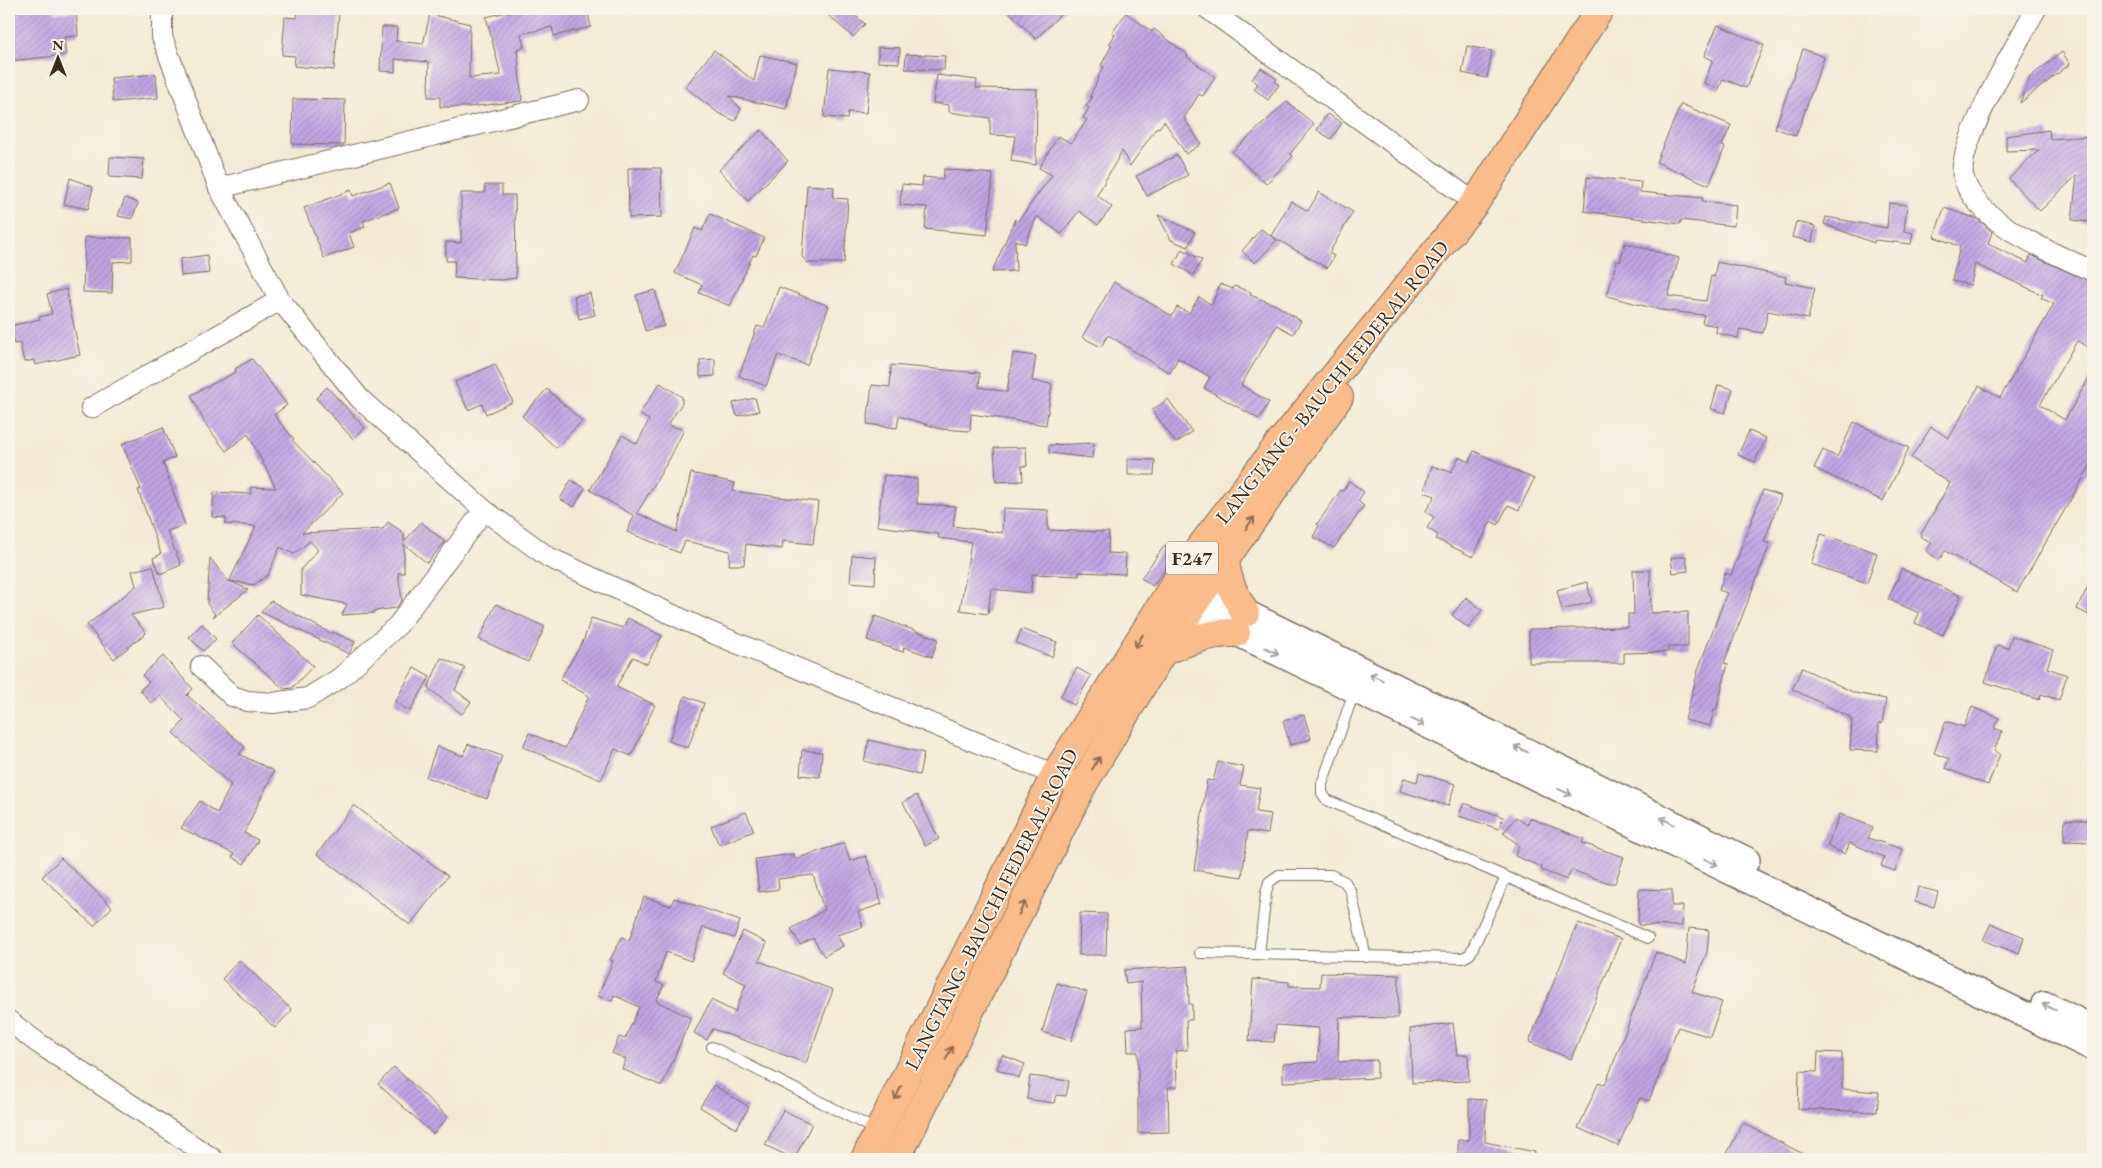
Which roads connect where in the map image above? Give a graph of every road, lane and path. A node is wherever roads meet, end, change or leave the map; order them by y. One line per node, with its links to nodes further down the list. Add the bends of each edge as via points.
1 (162, 9): 7 (street, via 162,37)
2 (1208, 9): 8 (street)
3 (1600, 9): 8 (main road, LANGTANG - BAUCHI FEDERAL ROAD / F247)
4 (1616, 9): 14 (main road, LANGTANG - BAUCHI FEDERAL ROAD / F247, one-way to 4)
5 (2036, 9): 9 (street, via 1978,119 1964,153 1962,174 1972,197 2005,227 2047,251)
6 (579, 100): 7 (street)
7 (219, 188): 10 (street)
8 (1475, 203): 13 (main road, LANGTANG - BAUCHI FEDERAL ROAD / F247)
9 (2093, 271)
10 (280, 300): 11 (street); 12 (street, via 360,399)
11 (91, 408)
12 (484, 510): 19 (street, via 398,625 340,678 308,698 273,703 247,701 232,696); 21 (street, via 548,557 710,632)
13 (1191, 558): 15 (street); 16 (main road, LANGTANG - BAUCHI FEDERAL ROAD / F247)
14 (1225, 558): 15 (main road, LANGTANG - BAUCHI FEDERAL ROAD / F247); 17 (main road)
15 (1197, 599): 16 (street); 17 (street, via 1208,619); 18 (main road, LANGTANG - BAUCHI FEDERAL ROAD / F247)
16 (1157, 611): 21 (main road, LANGTANG - BAUCHI FEDERAL ROAD / F247, one-way to 21)
17 (1240, 623): 18 (main road); 20 (street, one-way to 20); 29 (street, one-way to 17)
18 (1163, 651): 22 (main road, LANGTANG - BAUCHI FEDERAL ROAD / F247, one-way to 18)
19 (201, 666)
20 (1354, 692): 23 (lane, via 1322,784 1322,793 1327,800); 31 (street, one-way to 31)
21 (1055, 775): 22 (street); 32 (main road, LANGTANG - BAUCHI FEDERAL ROAD / F247, one-way to 32)
22 (1082, 786): 35 (main road, LANGTANG - BAUCHI FEDERAL ROAD / F247, one-way to 22)
23 (1506, 877): 24 (lane); 27 (lane, via 1470,954 1463,958)
24 (1648, 938)
25 (1200, 953): 26 (lane)
26 (1259, 954): 27 (lane); 27 (lane, via 1270,882 1279,875 1331,875 1345,882 1350,892)
27 (1366, 957)
28 (9, 1021): 33 (street)
29 (2093, 1028)
30 (712, 1047): 32 (lane)
31 (2093, 1048)
32 (879, 1131): 34 (main road, LANGTANG - BAUCHI FEDERAL ROAD / F247)
33 (213, 1159)
34 (865, 1159)
35 (896, 1159)

